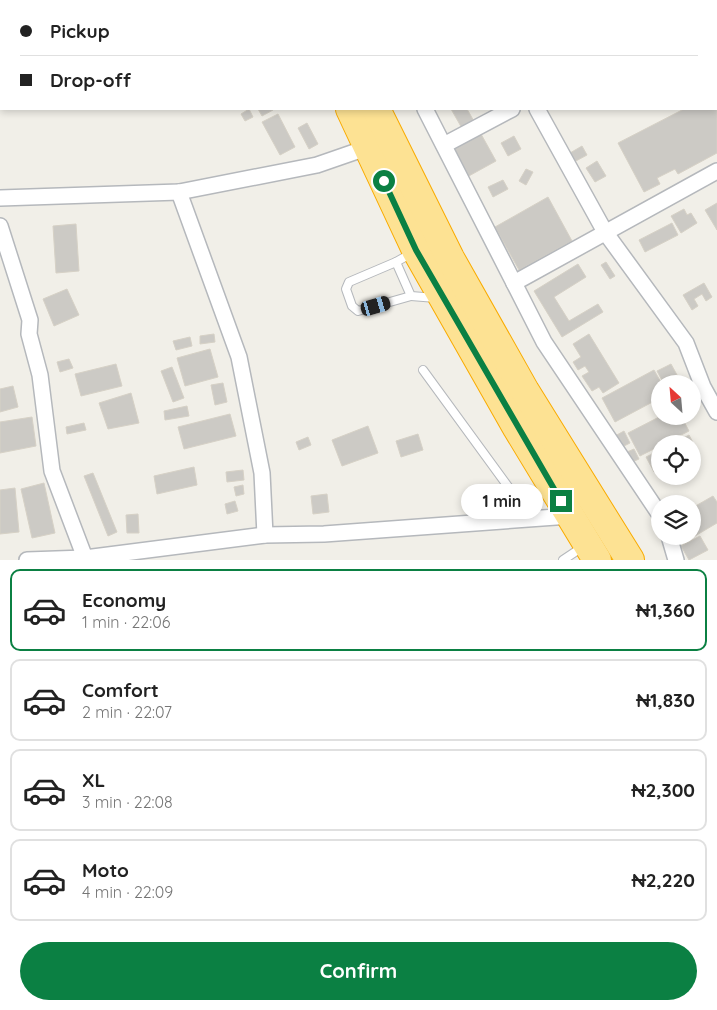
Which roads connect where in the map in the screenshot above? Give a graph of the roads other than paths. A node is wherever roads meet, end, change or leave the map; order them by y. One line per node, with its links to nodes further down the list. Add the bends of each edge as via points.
1 (350, 110): 7 (highway)
2 (376, 110): 28 (highway, via 450,258 525,391)
3 (426, 110): 6 (street)
4 (510, 110): 6 (street)
5 (538, 110): 12 (street)
6 (444, 145): 14 (street)
7 (368, 147): 9 (street, via 317,165); 13 (highway)
8 (717, 171): 12 (street)
9 (179, 192): 10 (street); 22 (street, via 239,357 262,473)
10 (0, 198)
11 (0, 226): 25 (street, via 30,320 29,334 40,375 52,471)
12 (605, 232): 14 (street); 18 (street, via 686,343 703,387)
13 (406, 256): 15 (lane); 15 (lane, via 349,282 346,289 352,306 358,312); 16 (highway)
14 (514, 283): 19 (street, via 544,342)
15 (411, 296): 16 (lane)
16 (443, 298): 20 (highway)
17 (423, 370): 21 (lane)
18 (717, 412)
19 (651, 502)
20 (570, 516): 21 (street); 24 (highway)
21 (531, 518): 22 (street)
22 (265, 536): 25 (street)
23 (672, 545): 29 (street)
24 (592, 552): 27 (lane)
25 (85, 558): 26 (street)
26 (27, 560)
27 (562, 560)
28 (630, 560)
29 (676, 560)

